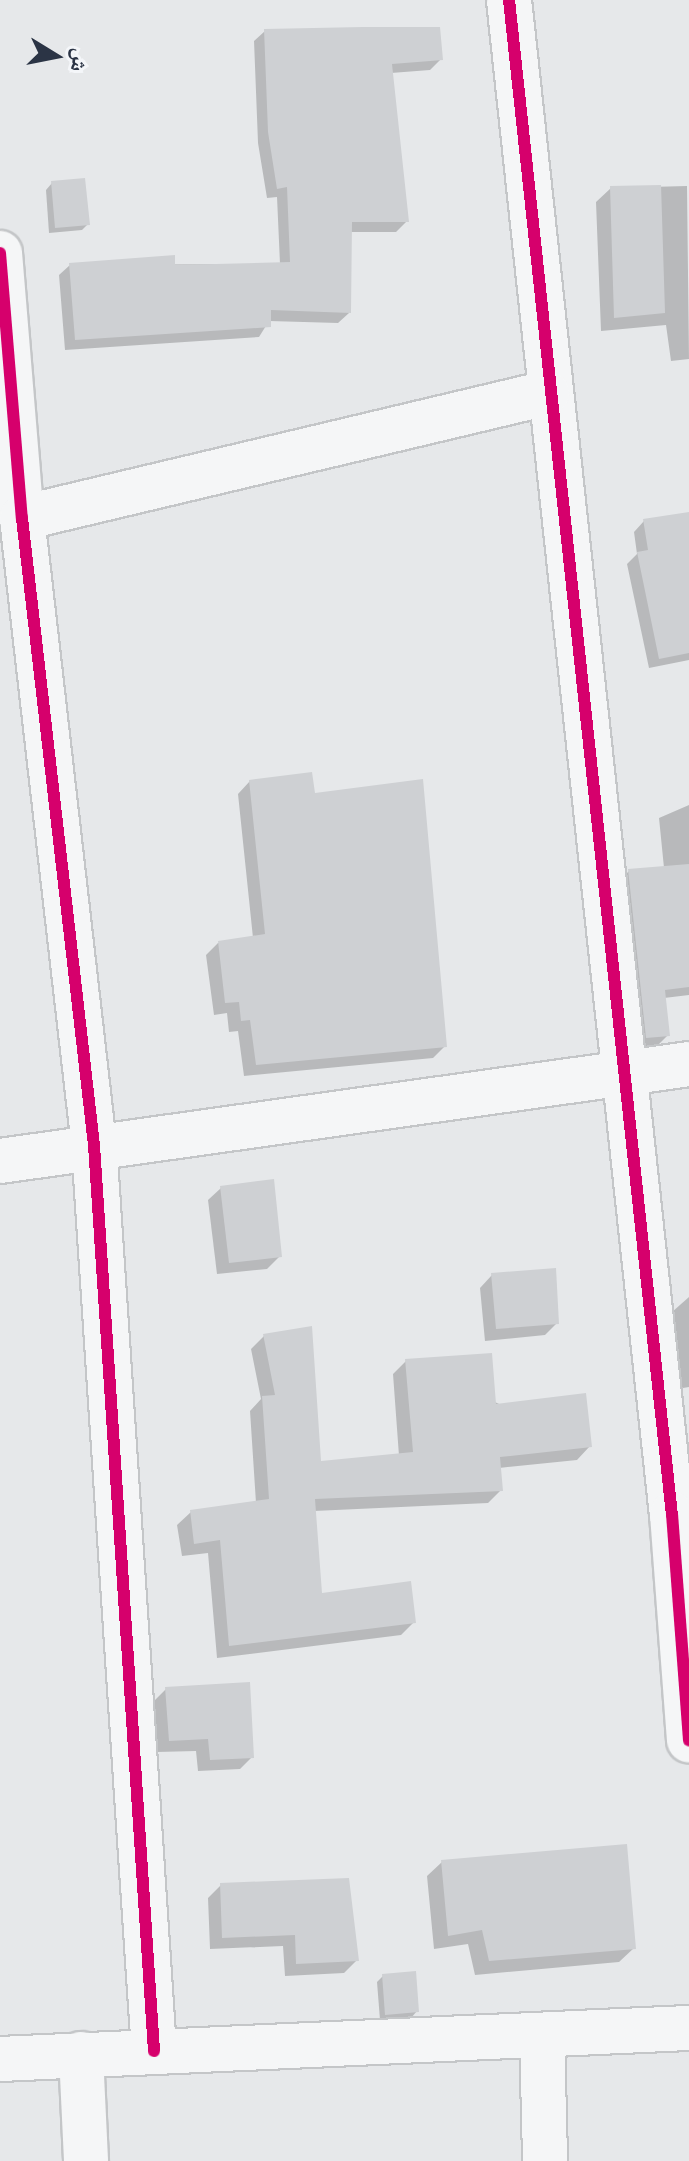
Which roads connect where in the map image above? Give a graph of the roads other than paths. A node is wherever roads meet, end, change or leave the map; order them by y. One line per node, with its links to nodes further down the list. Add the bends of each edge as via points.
1 (509, 0): 4 (street)
2 (0, 253): 3 (street)
3 (0, 262): 5 (street)
4 (547, 393): 5 (street); 7 (street)
5 (22, 518): 8 (street)
6 (689, 1064): 7 (street)
7 (624, 1073): 8 (street); 10 (street)
8 (94, 1145): 9 (street); 14 (street)
9 (0, 1161)
10 (680, 1513): 11 (street)
11 (689, 1740)
12 (689, 2028): 13 (street)
13 (542, 2035): 14 (street); 18 (street)
14 (154, 2051): 15 (street)
15 (81, 2054): 16 (street); 17 (street)
16 (0, 2059)
17 (86, 2161)
18 (545, 2161)

